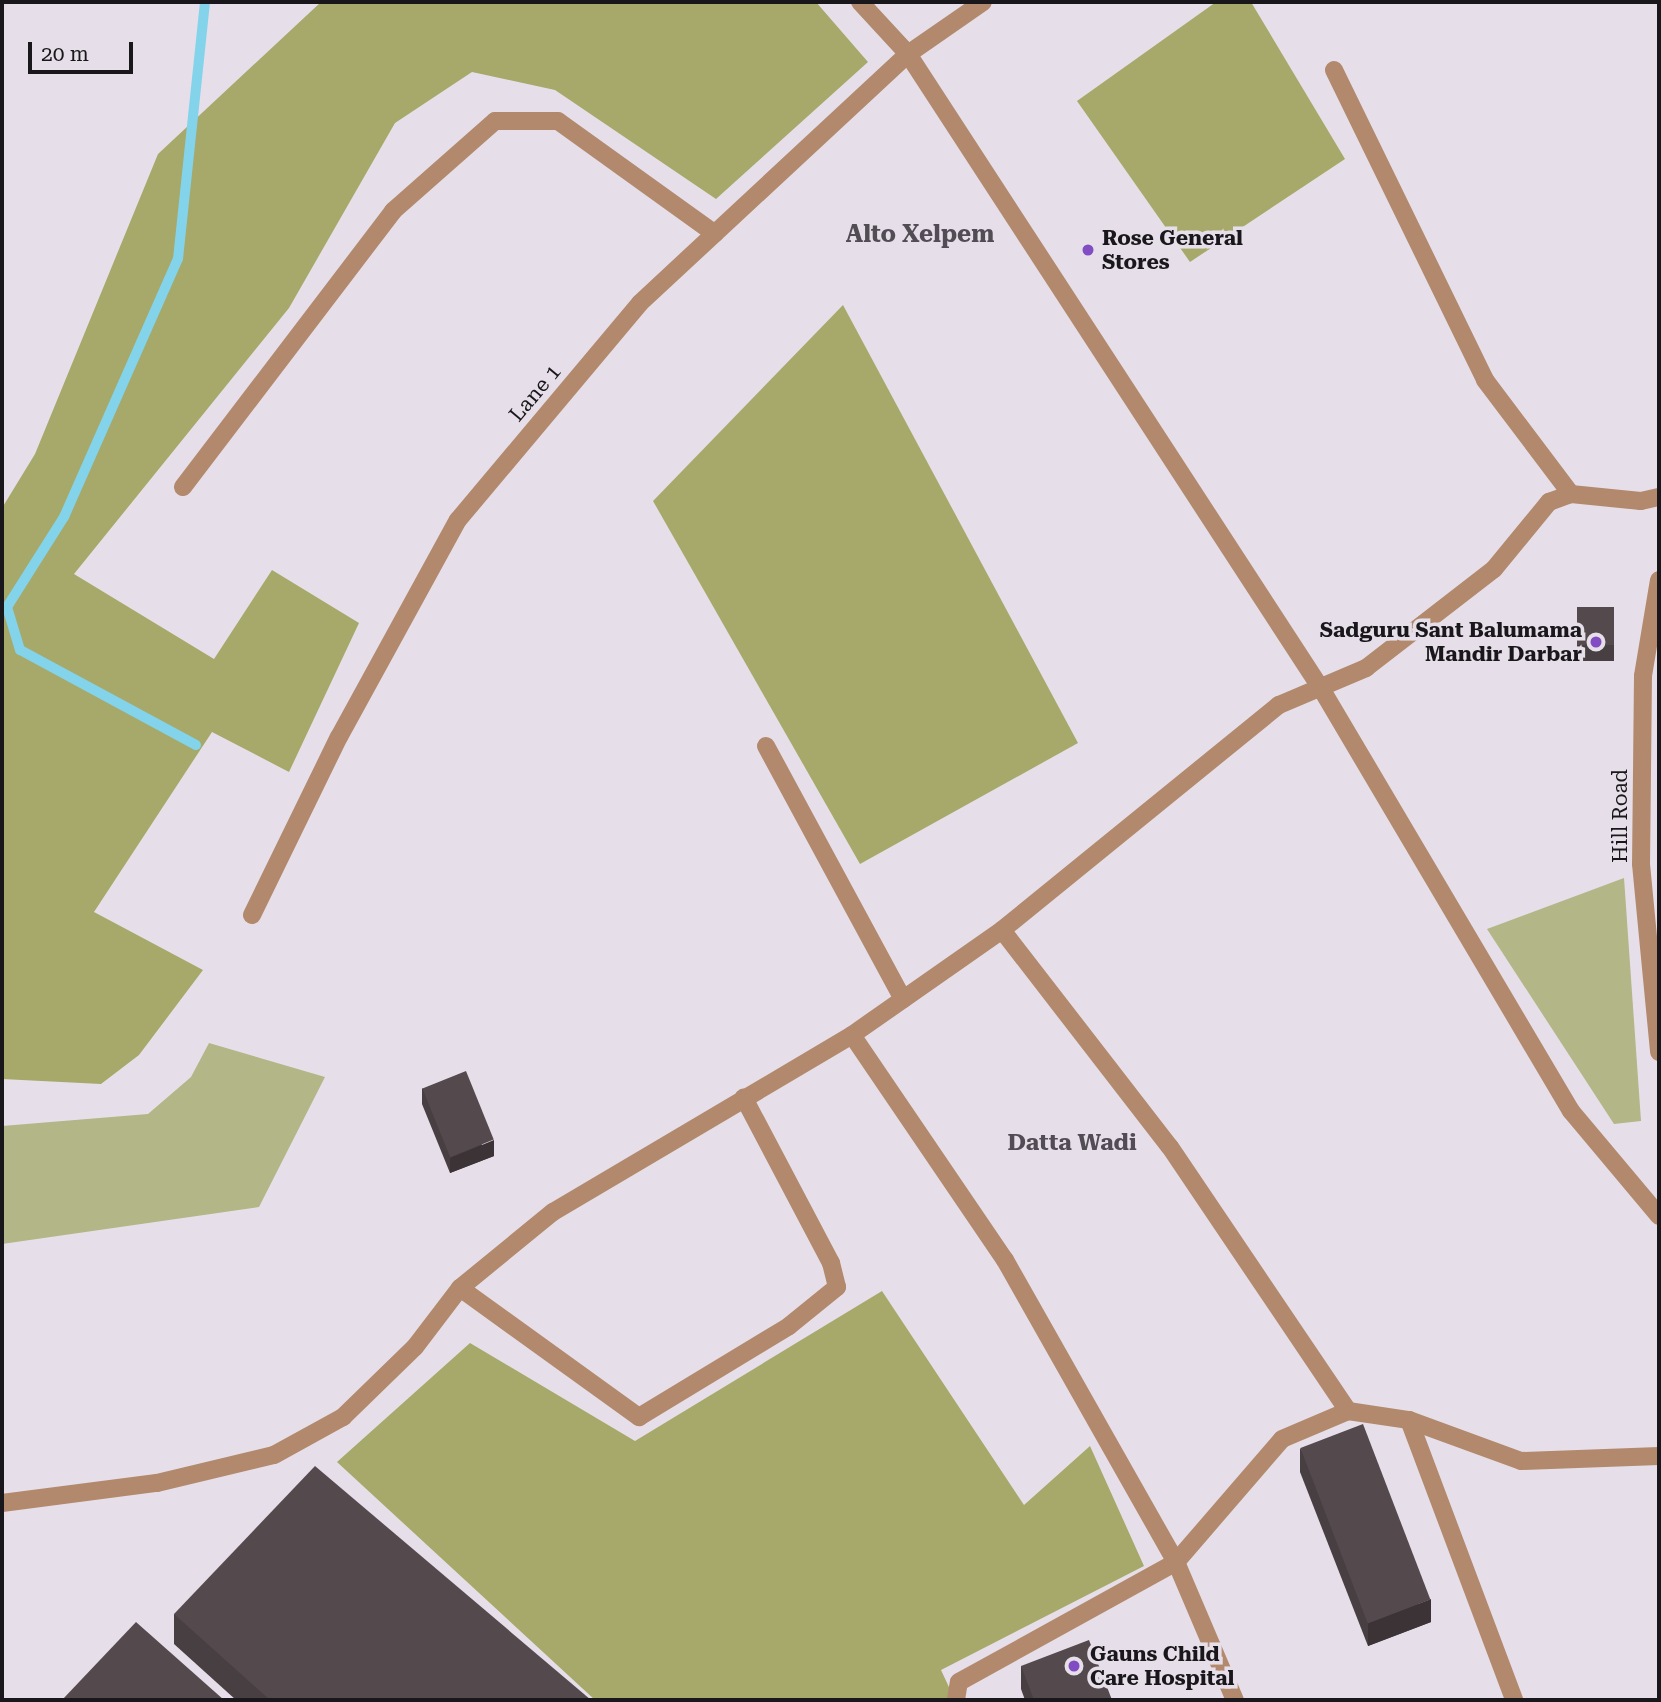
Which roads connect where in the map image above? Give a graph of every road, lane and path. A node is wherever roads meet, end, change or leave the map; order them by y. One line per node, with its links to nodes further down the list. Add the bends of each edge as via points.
1 (860, 2): 3 (street)
2 (983, 2): 3 (street, Lane 1)
3 (908, 54): 5 (street, Lane 1); 10 (street)
4 (1334, 70): 7 (street, via 1485,380)
5 (715, 234): 6 (street, via 558,121 495,121 393,211); 12 (street, Lane 1, via 640,303 458,520 339,737)
6 (183, 487)
7 (1571, 494): 8 (street, via 1641,500); 10 (street, via 1549,502 1494,569 1366,668)
8 (1659, 497)
9 (1659, 580): 16 (street, Hill Road, via 1643,676 1641,863)
10 (1322, 690): 13 (street, via 1279,705); 18 (street, via 1571,1111)
11 (766, 746): 14 (street)
12 (252, 915)
13 (1002, 930): 14 (street); 20 (street, via 1170,1147)
14 (904, 999): 15 (street)
15 (852, 1035): 17 (street); 24 (street, via 1005,1260)
16 (1659, 1052)
17 (744, 1098): 19 (street, via 553,1212); 19 (street, via 831,1263 837,1287 789,1326 639,1417)
18 (1659, 1216)
19 (460, 1288): 23 (street, via 415,1347 343,1417 274,1455 157,1483)
20 (1348, 1411): 21 (street); 24 (street, via 1282,1439)
21 (1409, 1420): 22 (street, via 1521,1461); 27 (street)
22 (1659, 1456)
23 (2, 1503)
24 (1176, 1562): 25 (street, via 959,1682); 26 (street)
25 (956, 1700)
26 (1235, 1700)
27 (1514, 1700)

